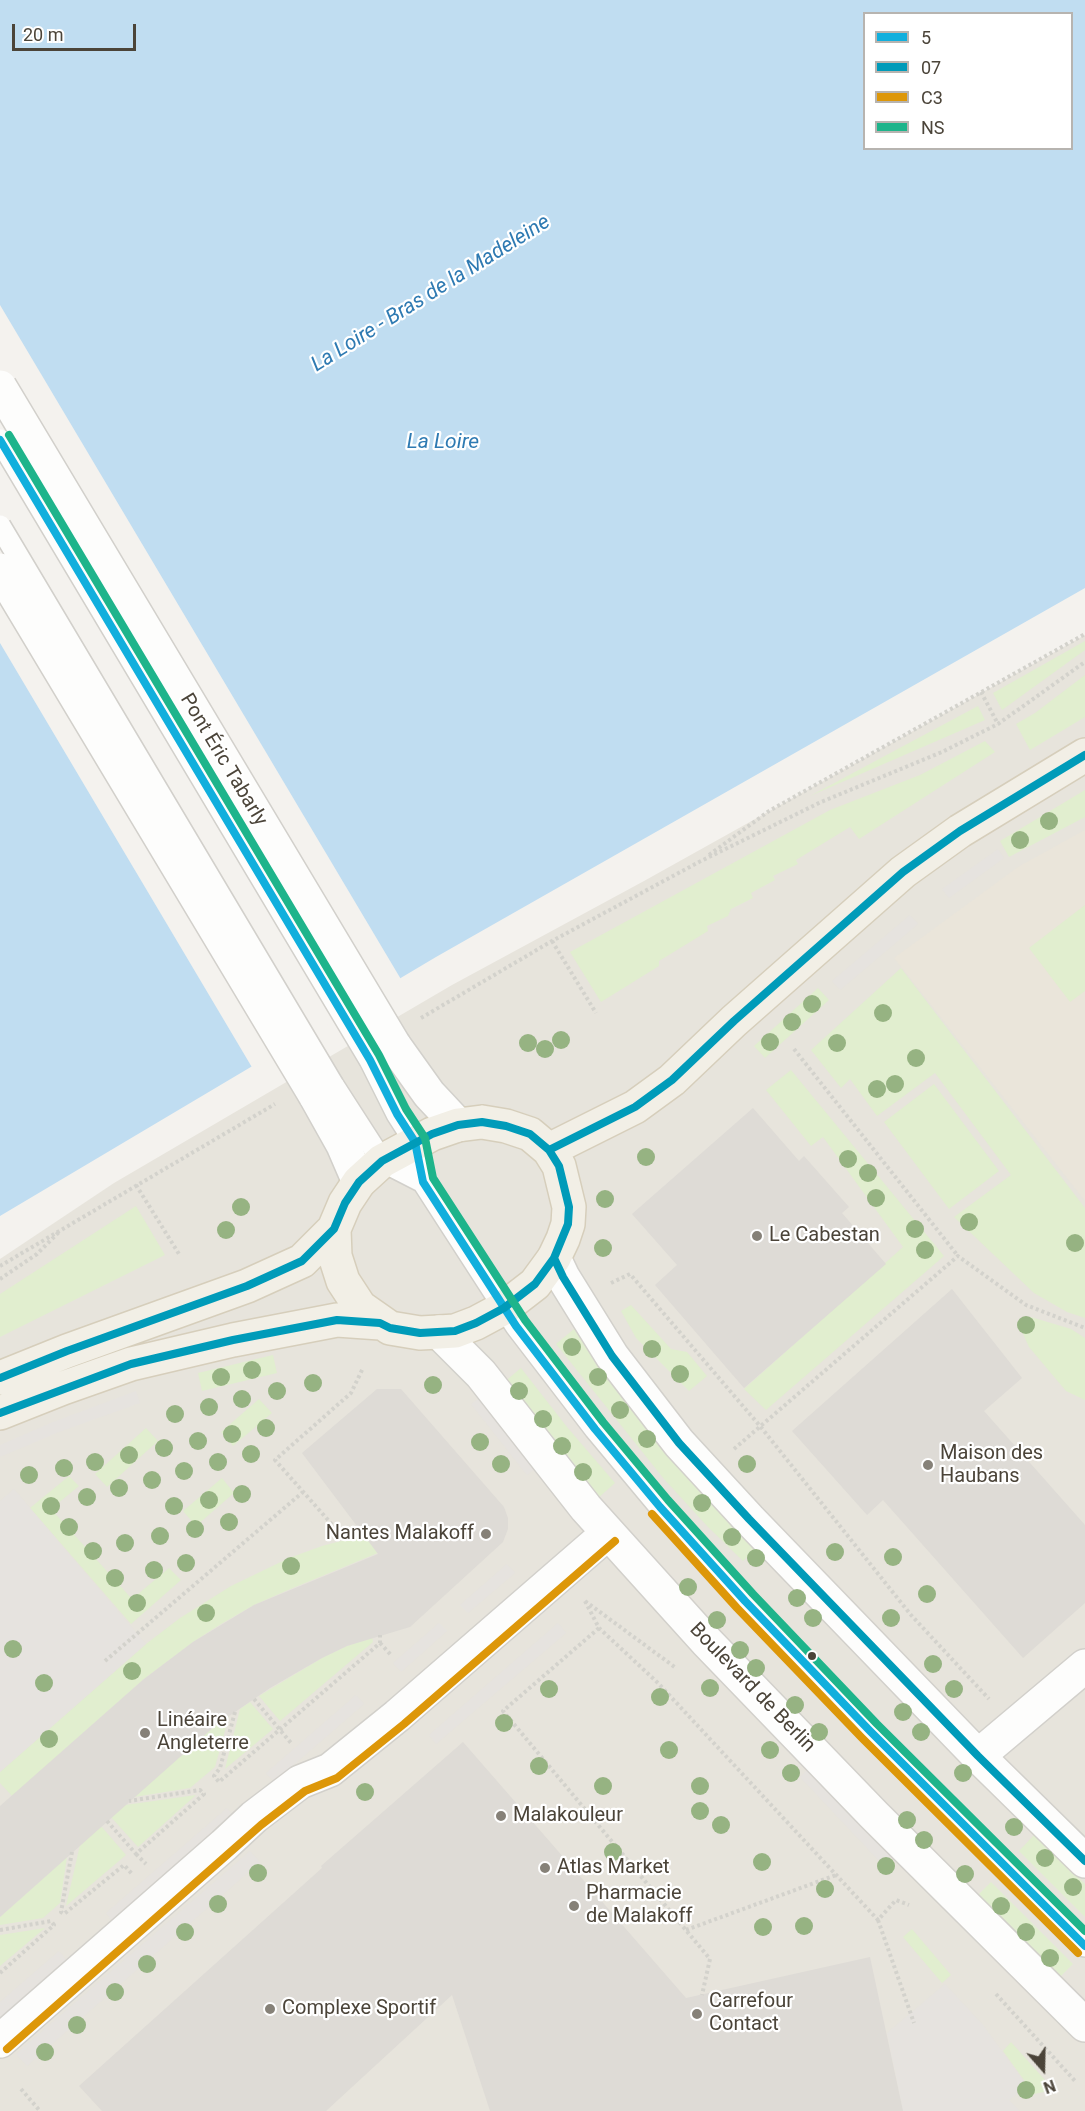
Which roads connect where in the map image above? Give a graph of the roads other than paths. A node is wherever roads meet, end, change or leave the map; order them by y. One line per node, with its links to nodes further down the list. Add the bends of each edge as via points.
1 (0, 387): 6 (street, Pont Éric Tabarly, bridge)
2 (0, 440): 6 (lane, bridge)
3 (0, 526): 7 (lane, bridge)
4 (0, 570): 7 (street, bridge)
5 (1085, 754): 10 (main road, via 960,831 903,872 672,1080 634,1107)
6 (382, 1053): 8 (street, Pont Éric Tabarly); 9 (lane, via 397,1114)
7 (324, 1090): 11 (street, via 343,1144)
8 (458, 1125): 9 (main road); 10 (main road, via 482,1122 506,1126 530,1134)
9 (415, 1142): 11 (main road); 12 (lane)
10 (549, 1150): 14 (main road, via 559,1166 569,1207 568,1224)
11 (371, 1171): 12 (lane); 13 (main road, via 345,1203)
12 (423, 1182): 15 (lane)
13 (334, 1229): 16 (main road, via 335,1256 343,1281 360,1307); 18 (main road, via 302,1261 247,1286)
14 (554, 1258): 15 (main road, via 535,1284); 22 (street, via 612,1356 680,1443 749,1520)
15 (504, 1308): 17 (main road, via 455,1331); 24 (lane, via 660,1507 745,1601)
16 (380, 1323): 17 (main road, via 403,1331); 19 (main road, via 337,1320 131,1364)
17 (439, 1332): 20 (street, Boulevard de Berlin, via 481,1374)
18 (0, 1378)
19 (0, 1413)
20 (608, 1533): 25 (street, Boulevard de Berlin, via 706,1641); 26 (street, via 330,1770 300,1782 254,1817)
21 (1085, 1666): 22 (street)
22 (978, 1756): 23 (street)
23 (1085, 1861)
24 (1085, 1946)
25 (1085, 2025)
26 (0, 2041)

